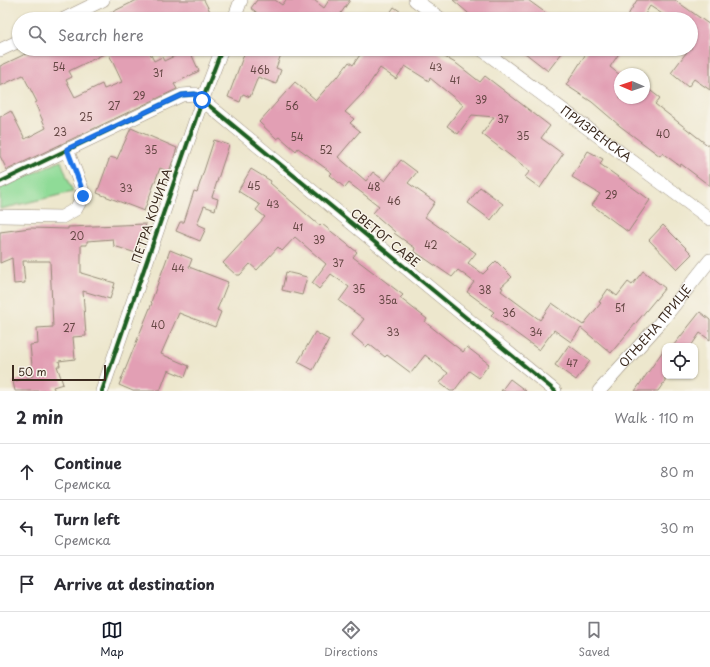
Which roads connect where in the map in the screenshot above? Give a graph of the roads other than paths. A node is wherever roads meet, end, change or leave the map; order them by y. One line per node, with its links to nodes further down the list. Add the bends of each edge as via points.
1 (104, 0): 4 (street)
2 (242, 0): 5 (street)
3 (415, 0): 6 (street)
4 (79, 12)
5 (237, 12)
6 (431, 12)
7 (12, 44): 8 (street)
8 (0, 50)
9 (219, 56): 11 (street, ПЕТРА КОЧИЋА)
10 (490, 56): 15 (street, ПРИЗРЕНСКА)
11 (202, 100): 12 (street, via 195,94 182,95); 17 (street, ПЕТРА КОЧИЋА); 18 (street, СВЕТОГ САВЕ)
12 (67, 149): 13 (street); 14 (street, via 82,189 83,196 76,209 62,217)
13 (0, 182)
14 (0, 216)
15 (710, 219)
16 (710, 260): 19 (street, ОГЊЕНА ПРИЦЕ, via 660,324)
17 (102, 391)
18 (555, 391)
19 (599, 391)

